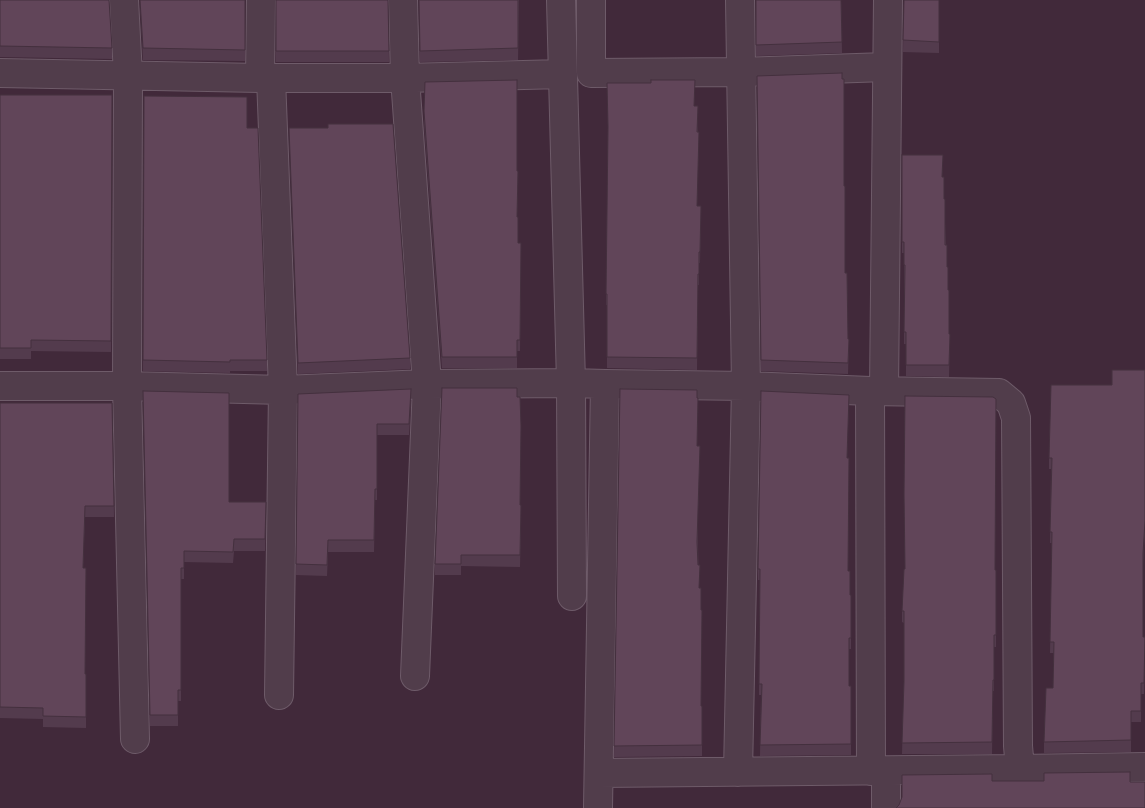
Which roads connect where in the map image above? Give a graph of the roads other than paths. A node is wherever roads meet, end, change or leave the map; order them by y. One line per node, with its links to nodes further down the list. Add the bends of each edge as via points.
1 (124, 0): 12 (street)
2 (260, 0): 13 (street)
3 (403, 0): 14 (street)
4 (561, 0): 11 (street)
5 (591, 0): 9 (street, via 591,74)
6 (740, 0): 9 (street)
7 (888, 0): 8 (street)
8 (886, 67): 9 (street); 22 (street, via 887,130)
9 (740, 72): 20 (street)
10 (0, 73): 12 (street)
11 (563, 74): 14 (street); 15 (street)
12 (128, 76): 13 (street); 19 (street)
13 (266, 78): 14 (street); 21 (street)
14 (405, 78): 16 (street)
15 (571, 383): 16 (street); 17 (street); 23 (street)
16 (427, 384): 21 (street); 24 (street)
17 (605, 384): 20 (street); 31 (street)
18 (0, 386): 19 (street)
19 (128, 386): 21 (street); 26 (street)
20 (746, 386): 22 (street); 30 (street)
21 (282, 390): 25 (street)
22 (877, 391): 28 (street, via 999,393 1011,403 1016,418); 29 (street)
23 (572, 596)
24 (415, 676)
25 (279, 695)
26 (135, 739)
27 (1145, 767): 28 (street)
28 (1020, 769): 29 (street)
29 (878, 771): 30 (street); 33 (street)
30 (738, 772): 31 (street)
31 (599, 773): 32 (street)
32 (598, 807)
33 (886, 808)

